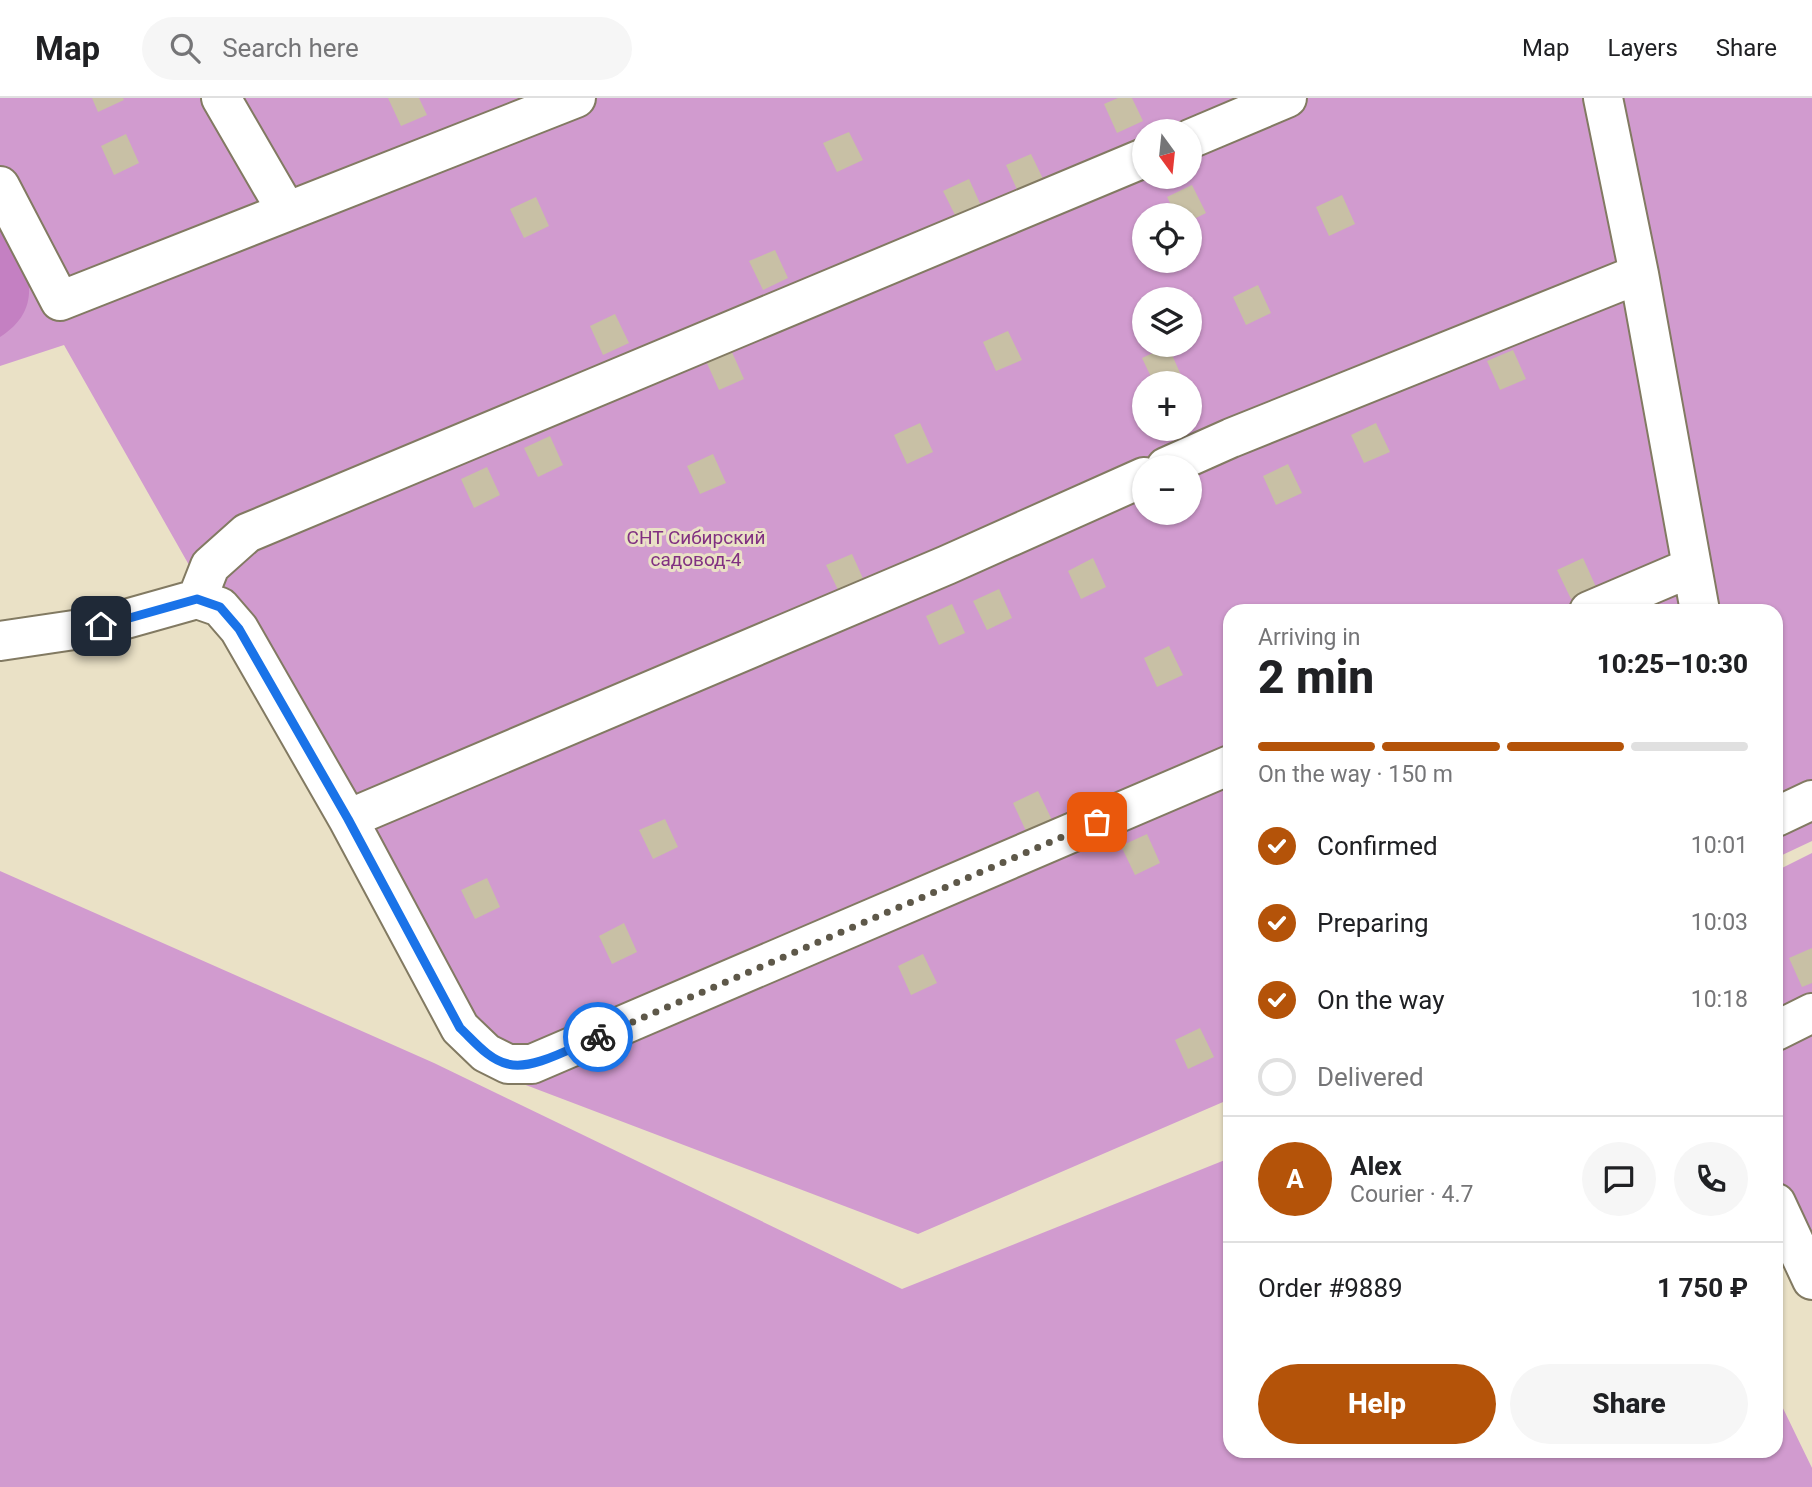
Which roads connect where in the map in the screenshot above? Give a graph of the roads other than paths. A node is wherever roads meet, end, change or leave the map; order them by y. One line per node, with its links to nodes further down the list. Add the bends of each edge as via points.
1 (221, 98): 9 (lane)
2 (576, 98): 5 (lane)
3 (1287, 98): 6 (lane)
4 (1603, 98): 10 (lane)
5 (503, 111): 9 (lane)
6 (1202, 134)
7 (1132, 163): 14 (lane, via 247,533 210,566)
8 (0, 186): 9 (lane, via 60,301)
9 (286, 210)
10 (1639, 274): 11 (lane); 13 (lane)
11 (1194, 455)
12 (1132, 482): 21 (lane)
13 (1692, 567): 15 (lane); 16 (lane)
14 (197, 599): 17 (lane, via 101,626); 21 (lane, via 220,607 239,629)
15 (1606, 604)
16 (1699, 604)
17 (0, 641)
18 (1223, 768): 21 (lane, via 532,1064 508,1065 486,1053 460,1028)
19 (1812, 800): 20 (lane)
20 (1783, 814)
21 (348, 819)
22 (1812, 1013): 23 (lane)
23 (1783, 1028)
24 (1783, 1218): 25 (lane)
25 (1812, 1280)

